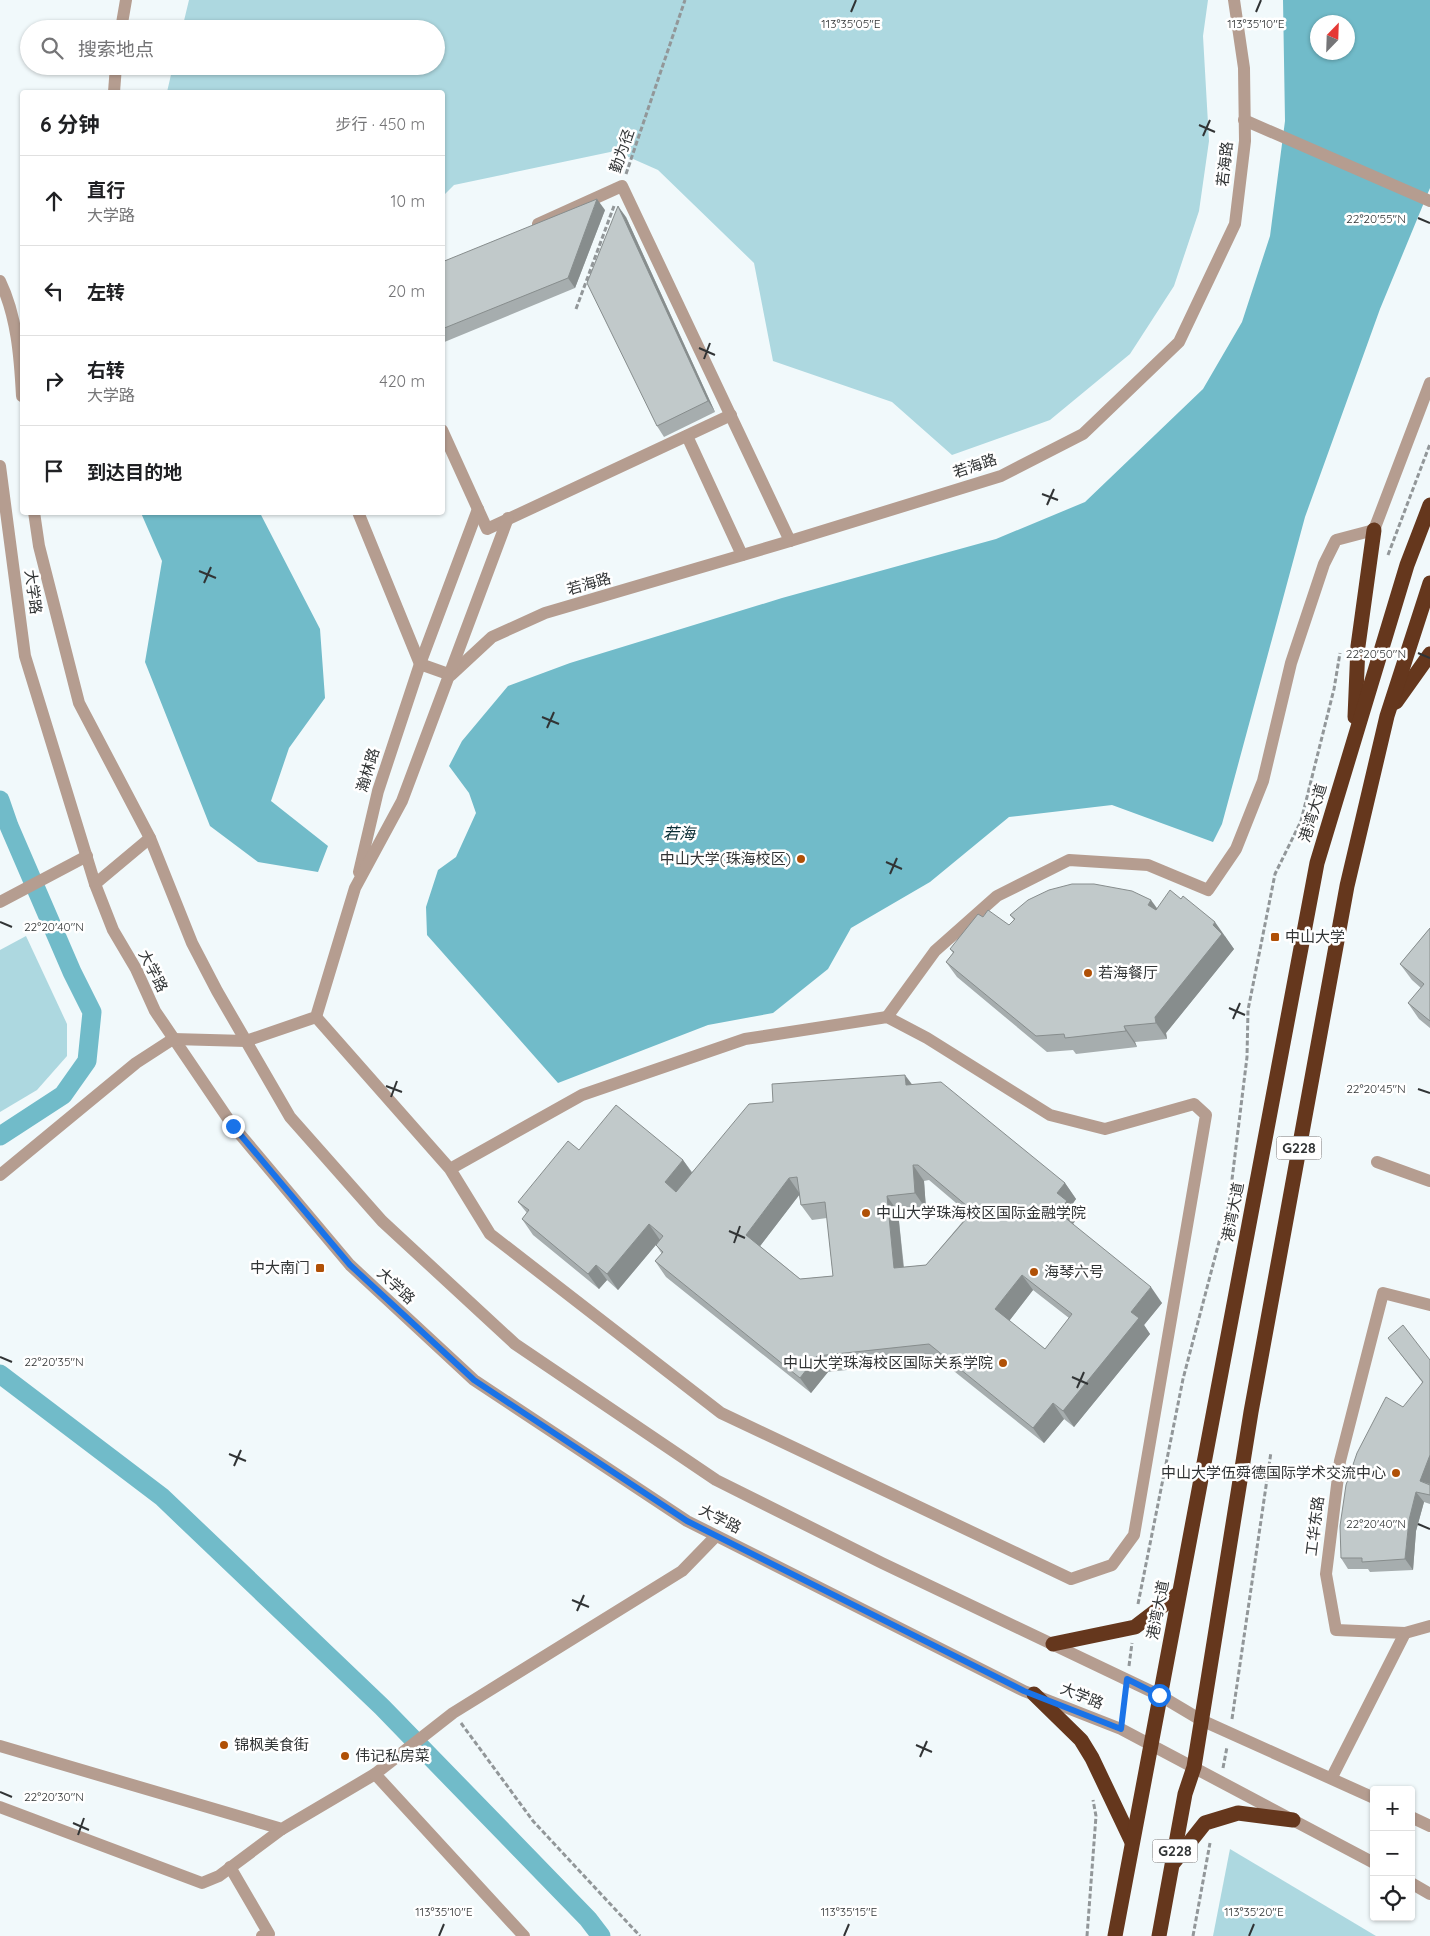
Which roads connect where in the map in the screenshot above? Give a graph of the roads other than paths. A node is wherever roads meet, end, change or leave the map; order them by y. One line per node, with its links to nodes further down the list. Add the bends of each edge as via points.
1 (126, 0): 3 (street)
2 (1234, 0): 6 (street, 若海路, via 1244,68)
3 (123, 20)
4 (115, 75): 5 (street)
5 (114, 90)
6 (1244, 120): 7 (street); 22 (street, 若海路, via 1245,141 1235,224 1179,342 1082,434 1001,476)
7 (1430, 201)
8 (523, 231): 12 (street, via 622,186)
9 (0, 281): 10 (street, via 6,294)
10 (20, 368)
11 (1430, 384): 21 (street)
12 (731, 415): 13 (street); 22 (street)
13 (687, 436): 20 (street); 23 (street)
14 (445, 437): 17 (street)
15 (0, 466): 31 (street, 大学路, via 25,656)
16 (1430, 505): 29 (highway, 港湾大道 / G228, via 1407,565)
17 (478, 509): 20 (street, via 486,529); 26 (street, 瀚林路)
18 (34, 515): 30 (street, 大学路, via 39,546 79,703)
19 (359, 515): 26 (street)
20 (508, 518): 27 (street)
21 (1374, 530): 29 (highway, via 1358,646); 36 (street, via 1336,540 1324,564 1291,663 1263,781 1236,849 1208,890 1148,864 1069,860 996,896 935,951)
22 (790, 541): 23 (street, 若海路)
23 (742, 555): 27 (street, 若海路, via 545,614 492,637)
24 (1430, 583): 28 (highway, G228)
25 (1430, 654): 28 (highway)
26 (420, 664): 27 (street); 33 (street, 瀚林路, via 378,791)
27 (451, 675): 33 (street, via 402,801)
28 (1387, 716): 51 (highway, G228, via 1346,896 1251,1412)
29 (1354, 741): 45 (highway, 港湾大道 / G228, via 1316,863)
30 (150, 838): 32 (street); 38 (street, 大学路, via 192,943)
31 (87, 856): 32 (street, 大学路); 34 (street)
32 (95, 884): 37 (street, 大学路, via 113,930)
33 (355, 888): 35 (street)
34 (2, 900)
35 (316, 1017): 38 (street); 40 (street)
36 (887, 1017): 40 (street, via 745,1039 591,1092); 40 (street, via 927,1038 1050,1115 1105,1129 1194,1104 1206,1115 1134,1535 1112,1565 1071,1579 721,1413 490,1234)
37 (173, 1039): 38 (street); 41 (street, via 136,1063); 44 (street, 大学路, via 233,1126 350,1265 474,1380 679,1516)
38 (246, 1041): 48 (street, 大学路, via 290,1116 382,1221 515,1344 716,1480)
39 (1377, 1162): 42 (street)
40 (450, 1169)
41 (0, 1174)
42 (1430, 1181)
43 (1430, 1305): 47 (street, 工华东路, via 1384,1293 1340,1461 1326,1574 1336,1630)
44 (716, 1536): 49 (street, 大学路); 55 (street, via 682,1571 453,1713)
45 (1178, 1594): 48 (highway, via 1134,1627); 50 (highway, 港湾大道 / G228)
46 (1430, 1626): 47 (street, 工华东路)
47 (1405, 1633): 56 (street)
48 (1053, 1644): 50 (street, 大学路)
49 (1034, 1694): 53 (street, 大学路, via 1121,1729); 63 (highway, via 1081,1740)
50 (1159, 1695): 51 (street, 大学路); 53 (highway, 港湾大道 / G228)
51 (1201, 1720): 54 (highway, G228); 56 (street)
52 (0, 1746): 62 (street)
53 (1150, 1746): 54 (street, 大学路); 63 (highway, 港湾大道 / G228)
54 (1194, 1766): 60 (street); 65 (highway, G228, via 1185,1794)
55 (375, 1774): 62 (street); 70 (street)
56 (1332, 1777): 57 (street)
57 (1370, 1796)
58 (0, 1807): 66 (street, via 202,1883)
59 (1415, 1819): 61 (street)
60 (1293, 1820): 64 (street); 65 (highway, via 1238,1813 1205,1823)
61 (1430, 1826)
62 (282, 1829): 66 (street)
63 (1132, 1842): 71 (highway, 港湾大道 / G228)
64 (1370, 1861)
65 (1172, 1866): 72 (highway, G228)
66 (230, 1868): 69 (street, via 270,1934)
67 (1415, 1886): 68 (street)
68 (1430, 1894)
69 (262, 1936)
70 (524, 1936)
71 (1115, 1936)
72 (1159, 1936)

